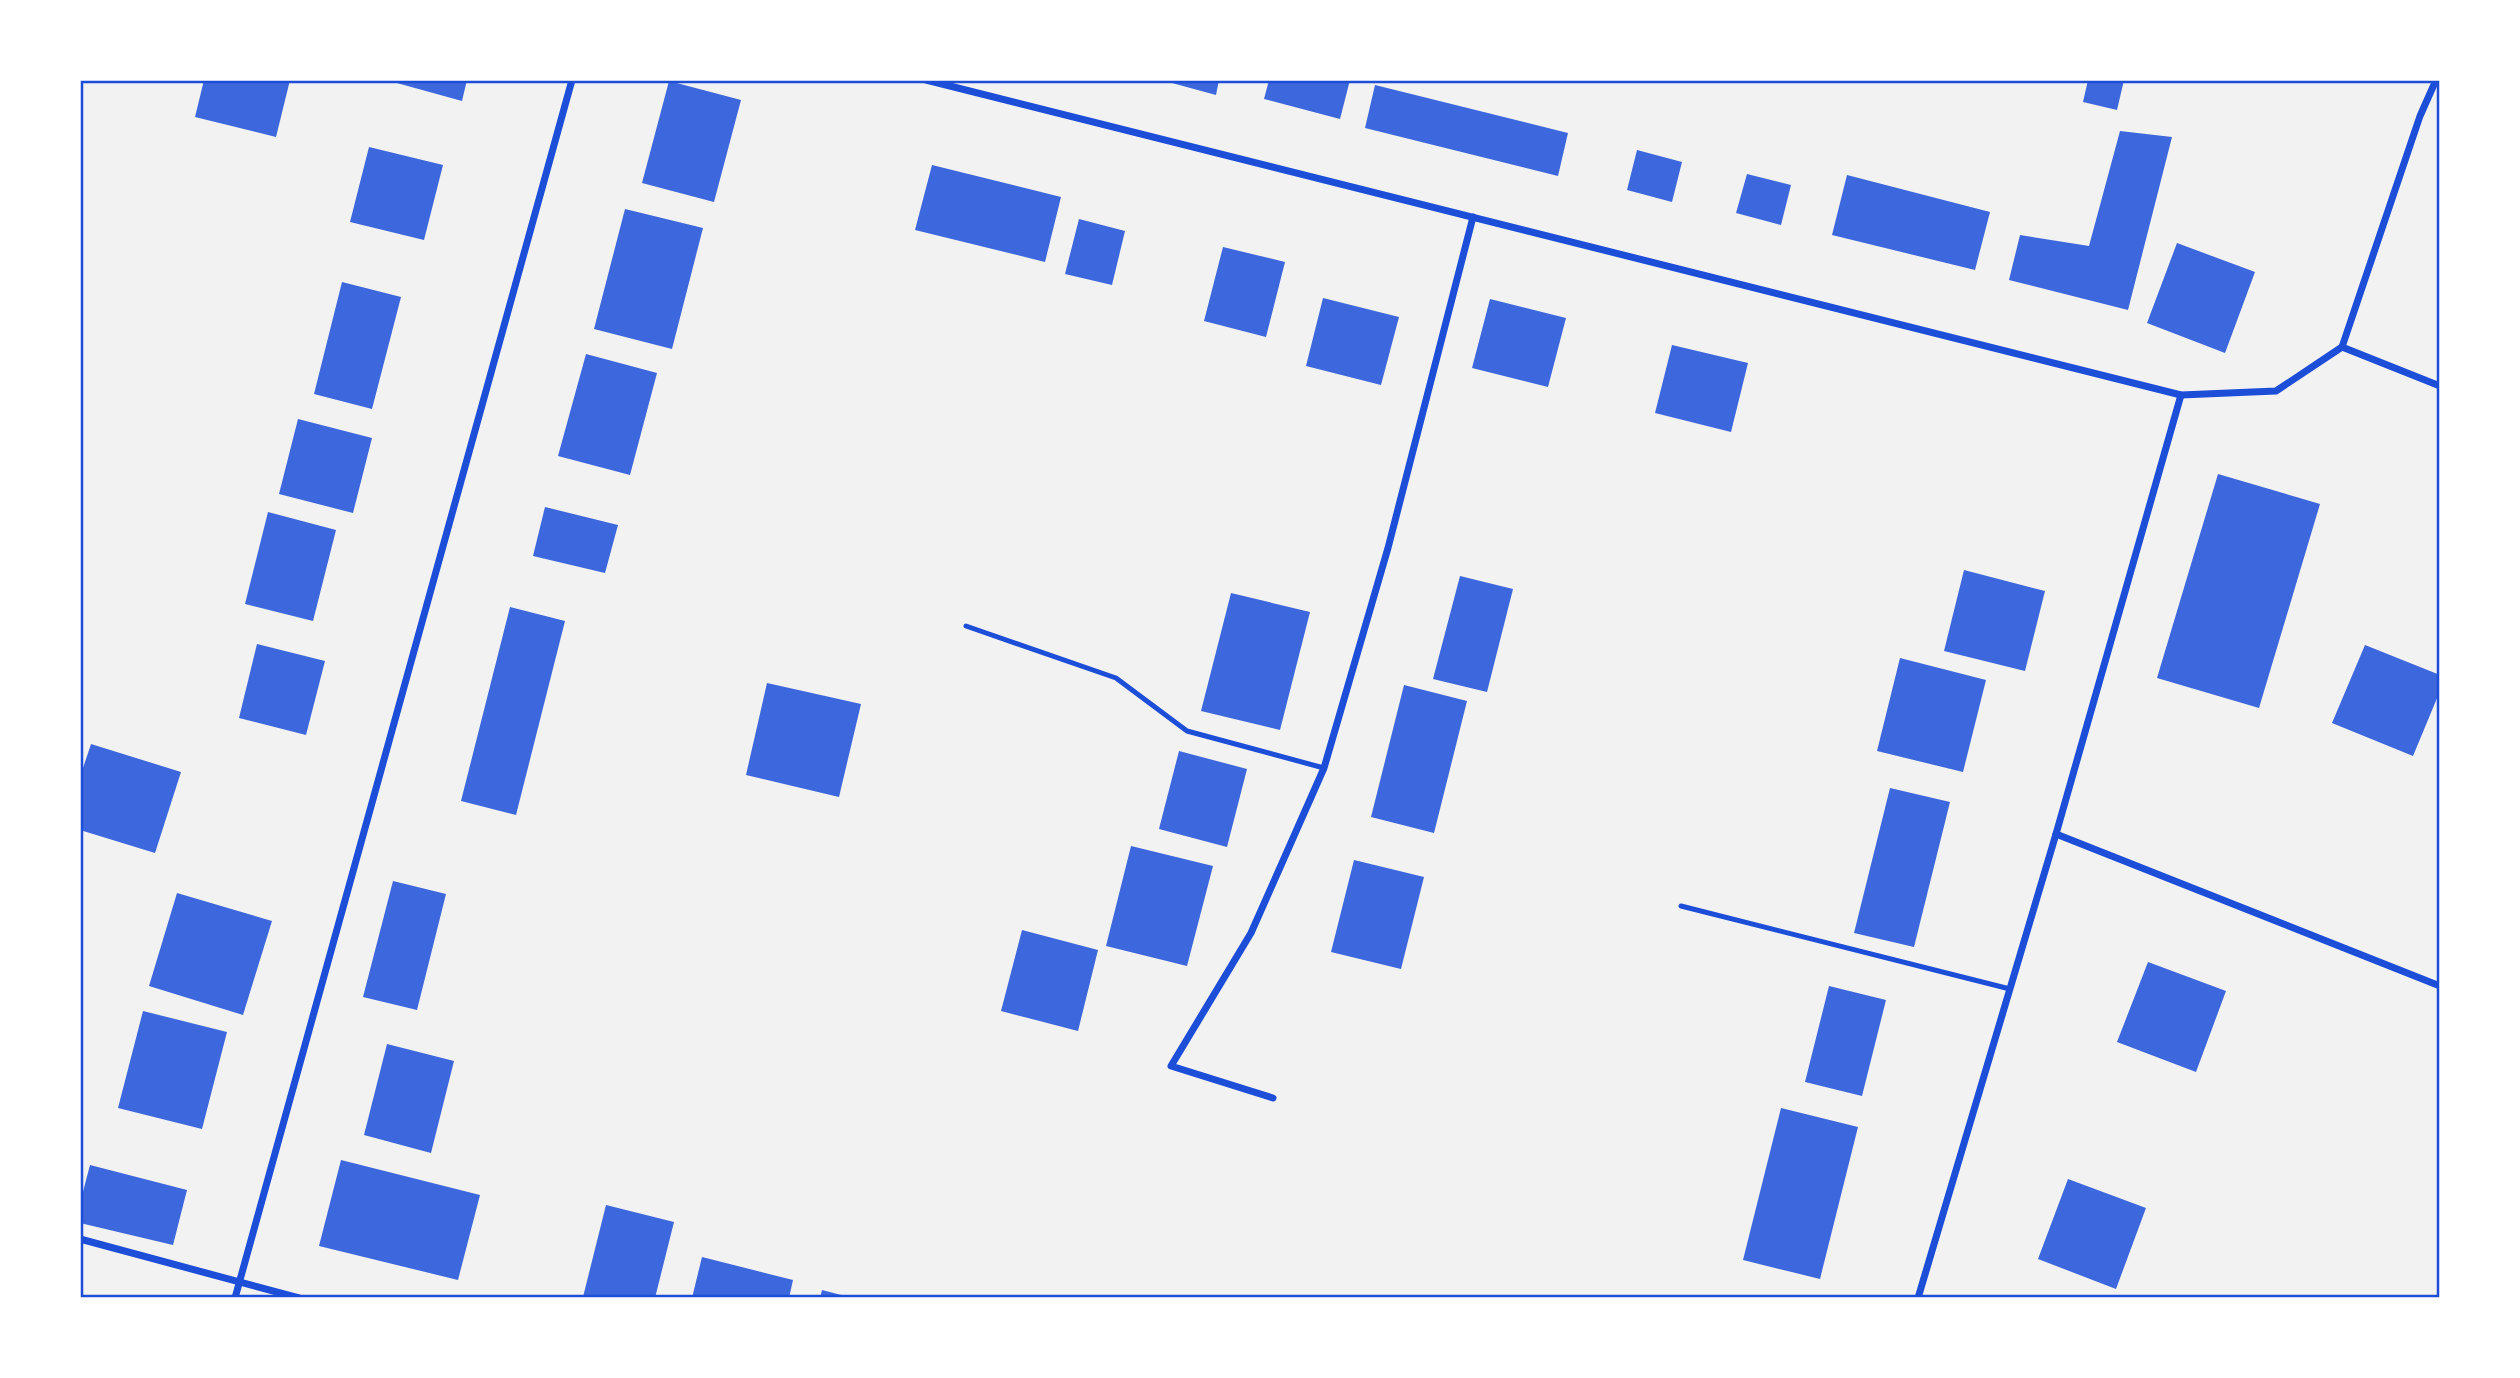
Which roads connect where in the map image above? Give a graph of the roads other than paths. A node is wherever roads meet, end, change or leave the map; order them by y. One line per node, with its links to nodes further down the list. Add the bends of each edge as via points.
1 (572, 80): 16 (street)
2 (926, 80): 4 (street)
3 (2437, 80): 5 (street, via 2420,116)
4 (1473, 217): 7 (street); 9 (street, via 1388,548)
5 (2342, 348): 6 (street); 7 (street, via 2276,391)
6 (2440, 386)
7 (2181, 395): 10 (street)
8 (966, 625): 9 (lane, via 1116,678 1187,731)
9 (1324, 768): 14 (street, via 1251,933 1171,1066)
10 (2056, 834): 12 (street); 13 (street)
11 (1681, 906): 13 (lane)
12 (2440, 986)
13 (2010, 989): 19 (street)
14 (1273, 1098)
15 (80, 1239): 16 (street)
16 (239, 1282): 17 (street); 18 (street)
17 (235, 1297)
18 (299, 1297)
19 (1918, 1297)

